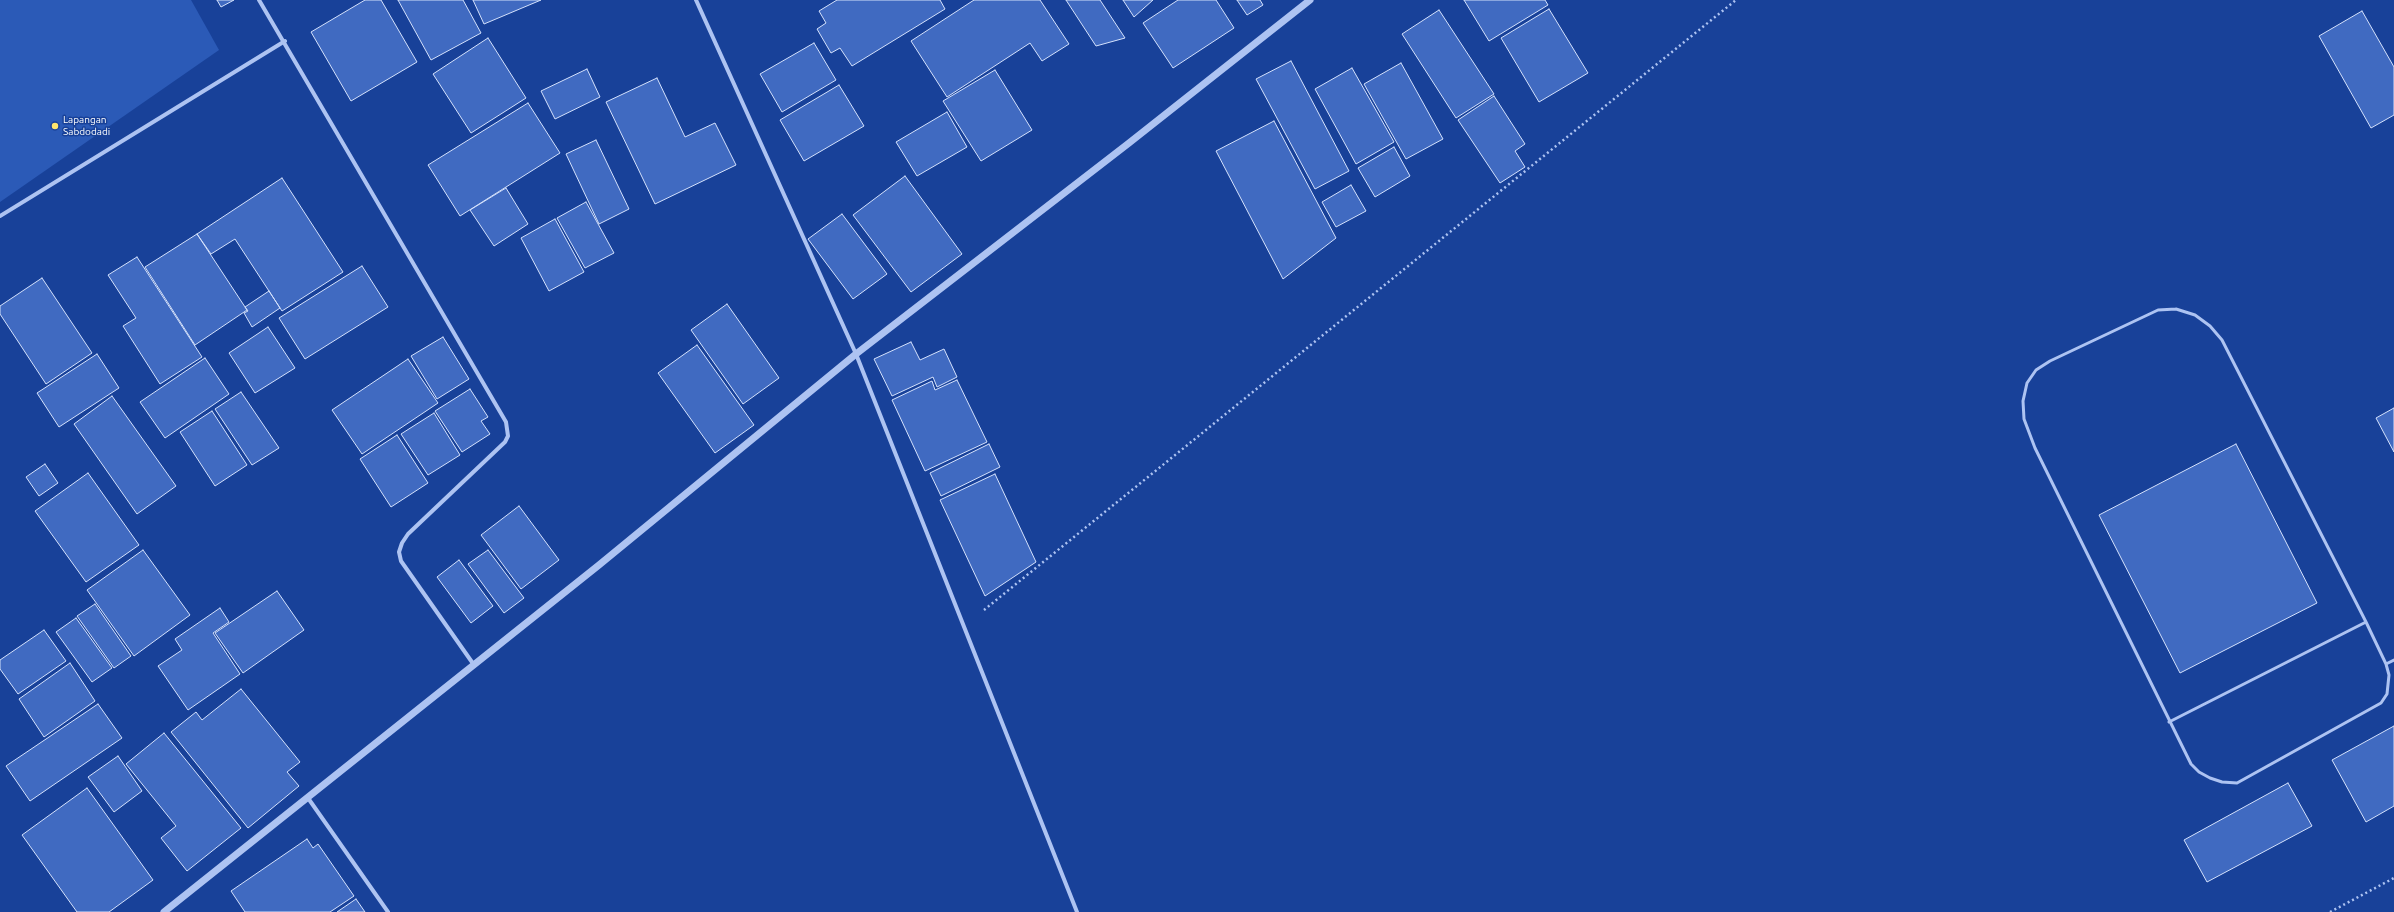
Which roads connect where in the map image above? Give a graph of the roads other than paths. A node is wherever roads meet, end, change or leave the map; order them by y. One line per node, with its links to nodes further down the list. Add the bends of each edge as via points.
1 (259, 0): 4 (street)
2 (696, 0): 6 (street)
3 (1310, 0): 6 (street, via 1129,144)
4 (285, 41): 5 (street); 10 (street, via 506,422 508,436 505,442 408,534 399,552 401,561)
5 (0, 216)
6 (856, 354): 10 (street); 15 (street)
7 (2366, 622): 9 (lane); 11 (lane); 11 (lane, via 2222,340 2210,326 2195,315 2176,309 2158,310 2050,361 2036,370 2026,384 2023,401 2024,419 2035,448)
8 (2394, 660): 9 (lane)
9 (2386, 664): 11 (lane, via 2390,685 2382,703 2237,783 2222,782 2199,772 2191,764)
10 (474, 665): 12 (street)
11 (2169, 722)
12 (308, 798): 13 (street); 14 (street)
13 (164, 912)
14 (388, 912)
15 (1077, 912)

